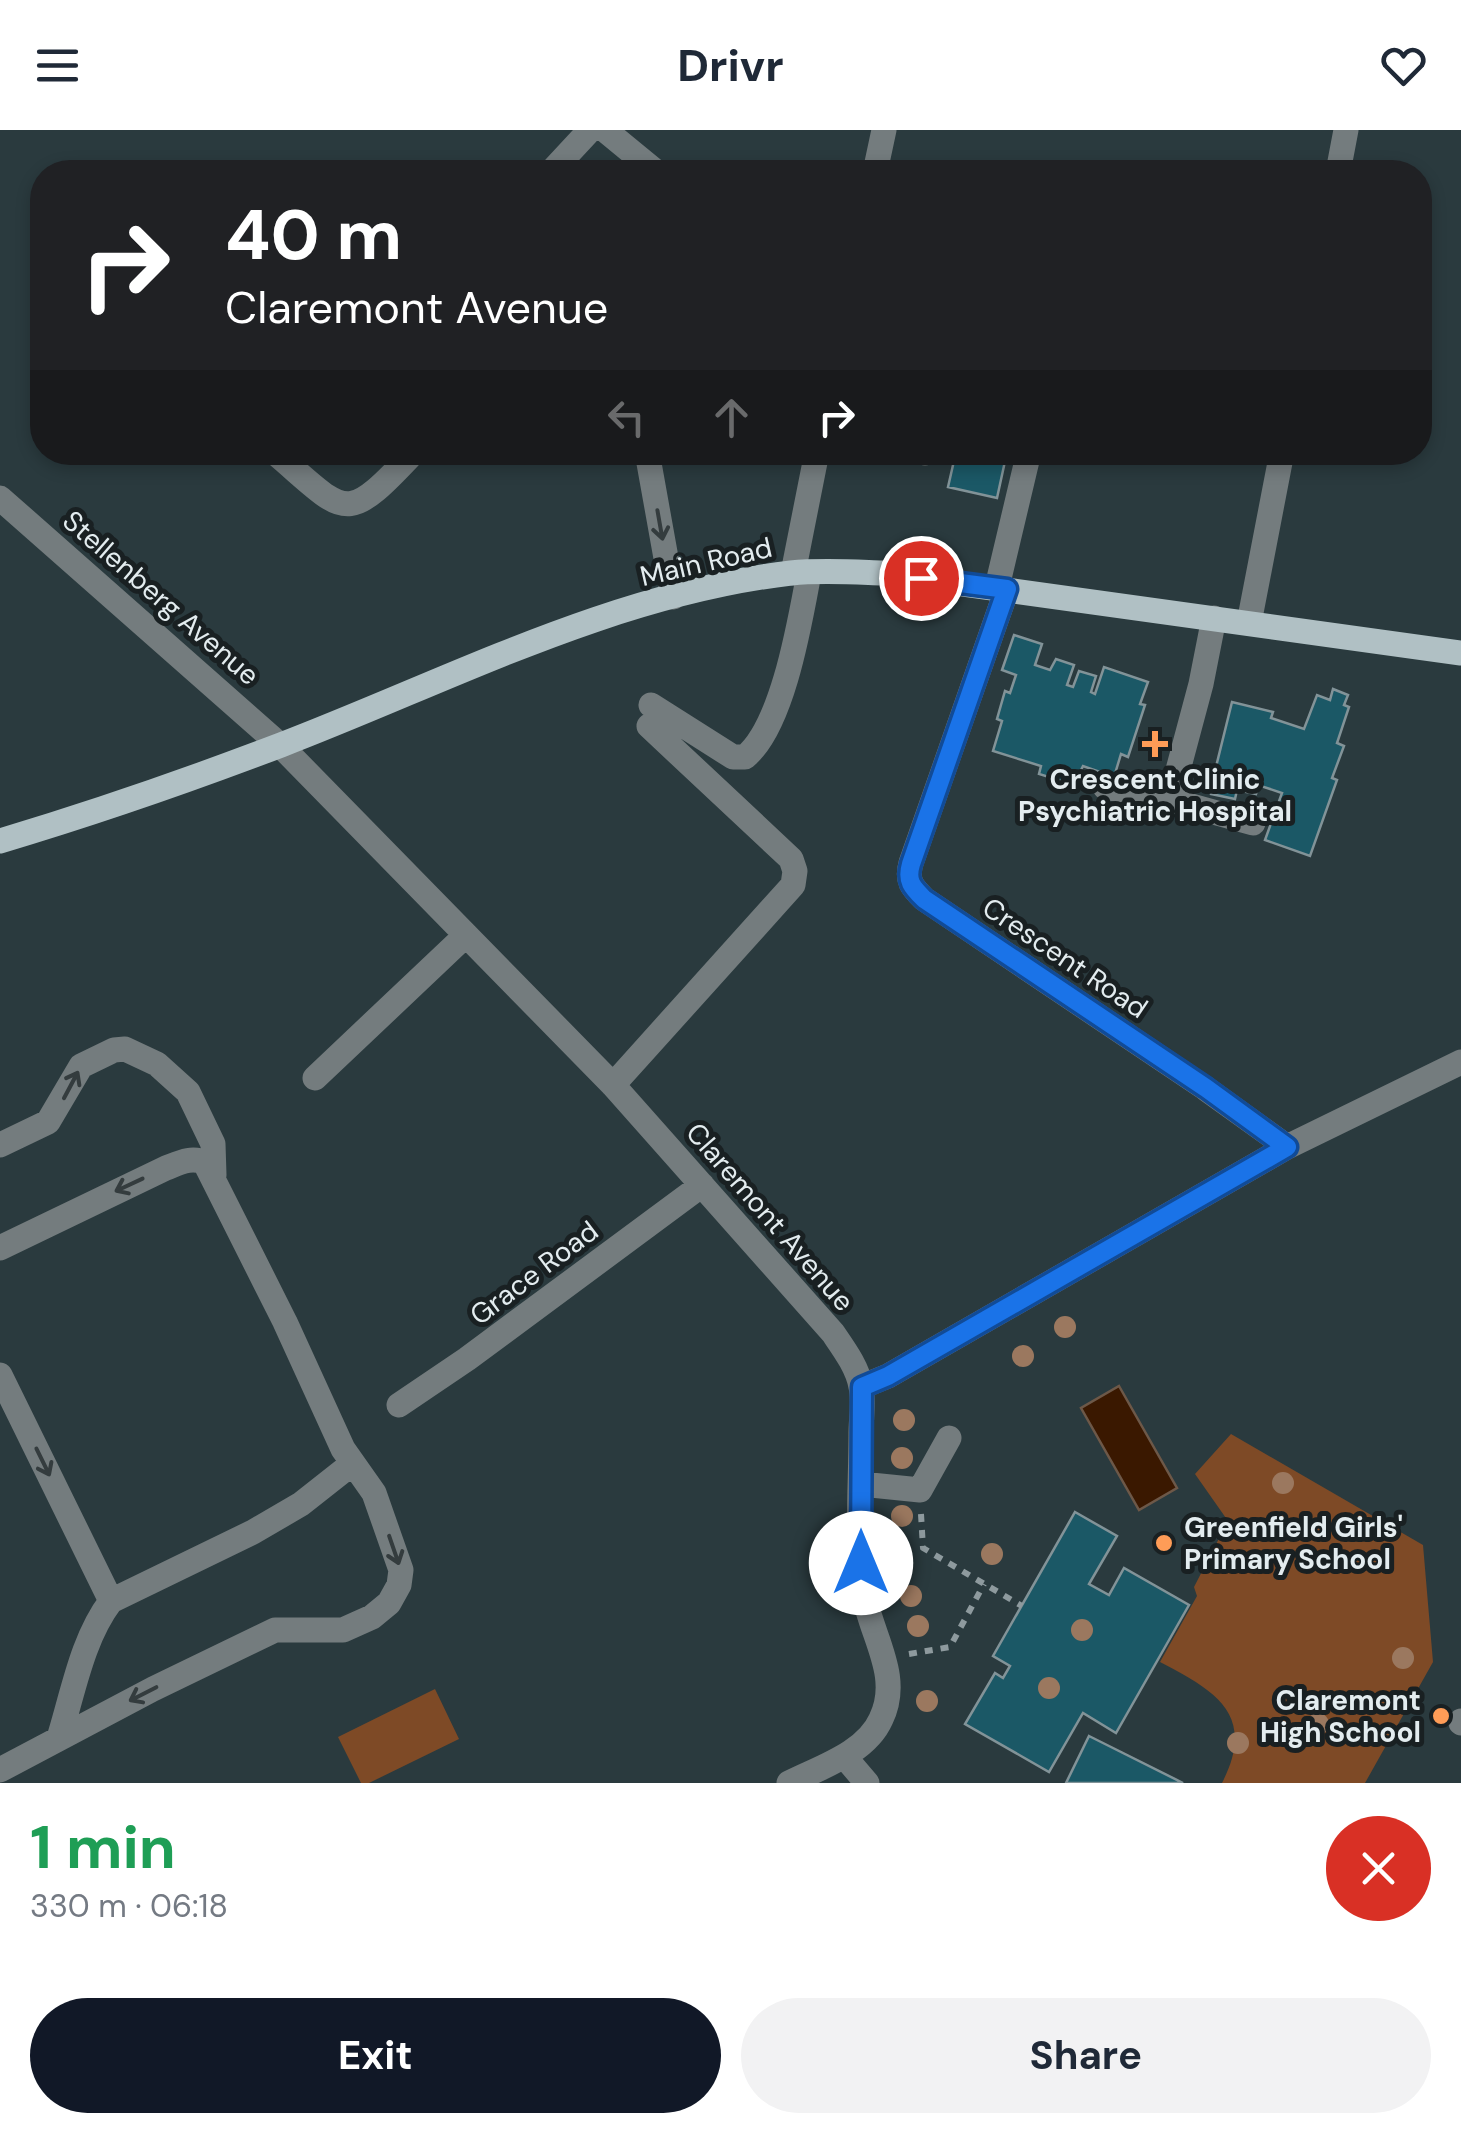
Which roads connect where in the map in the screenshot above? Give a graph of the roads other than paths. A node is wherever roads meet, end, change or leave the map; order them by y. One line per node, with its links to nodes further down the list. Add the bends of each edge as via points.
1 (590, 130): 5 (street)
2 (606, 130): 6 (street)
3 (884, 130): 7 (street)
4 (1346, 130): 8 (street)
5 (561, 160)
6 (642, 160)
7 (878, 160)
8 (1340, 160)
9 (289, 465): 10 (street, via 330,500 350,505 372,496)
10 (402, 465)
11 (649, 465): 18 (street, one-way to 18)
12 (815, 465): 16 (street)
13 (1026, 465): 17 (street)
14 (1279, 465): 20 (street)
15 (0, 498): 22 (street, Stellenberg Avenue)
16 (800, 573): 17 (main road, Main Road, via 883,572); 18 (main road, Main Road); 30 (street, via 797,638 757,748 732,757 651,716 791,859 793,885)
17 (1002, 588): 19 (main road, Main Road); 32 (street, Crescent Road, via 911,864 911,886)
18 (672, 597): 22 (main road, Main Road, via 542,638)
19 (1214, 618): 20 (main road, Main Road); 24 (street)
20 (1249, 623): 21 (main road, Main Road)
21 (1461, 653)
22 (280, 745): 26 (main road, Main Road); 27 (street, Claremont Avenue)
23 (1105, 787): 24 (street)
24 (1170, 800): 25 (street)
25 (1253, 823)
26 (0, 841)
27 (466, 935): 29 (street); 30 (street, Claremont Avenue)
28 (1461, 1062): 32 (street)
29 (315, 1078)
30 (613, 1086): 34 (street, Claremont Avenue)
31 (0, 1146): 33 (street, one-way to 33, via 48,1122 81,1066 125,1049 157,1064 188,1092 213,1144)
32 (1287, 1147): 37 (street)
33 (214, 1175): 35 (street, one-way to 35, via 198,1159 186,1160); 40 (street)
34 (702, 1185): 37 (street, Claremont Avenue, via 833,1333); 38 (street, Grace Road)
35 (0, 1248)
36 (0, 1375): 42 (street, one-way to 42)
37 (862, 1387): 41 (street)
38 (400, 1405)
39 (949, 1438): 41 (street, via 920,1490)
40 (354, 1462): 42 (street, via 253,1532); 43 (street, one-way to 43, via 374,1493 401,1570 390,1603 343,1630 275,1630)
41 (861, 1484): 44 (street, via 864,1598 890,1686 871,1736)
42 (111, 1601): 43 (street, via 86,1650)
43 (59, 1738): 45 (street)
44 (844, 1756): 47 (street); 48 (street)
45 (0, 1772): 46 (street)
46 (4, 1783)
47 (789, 1783)
48 (867, 1783)

